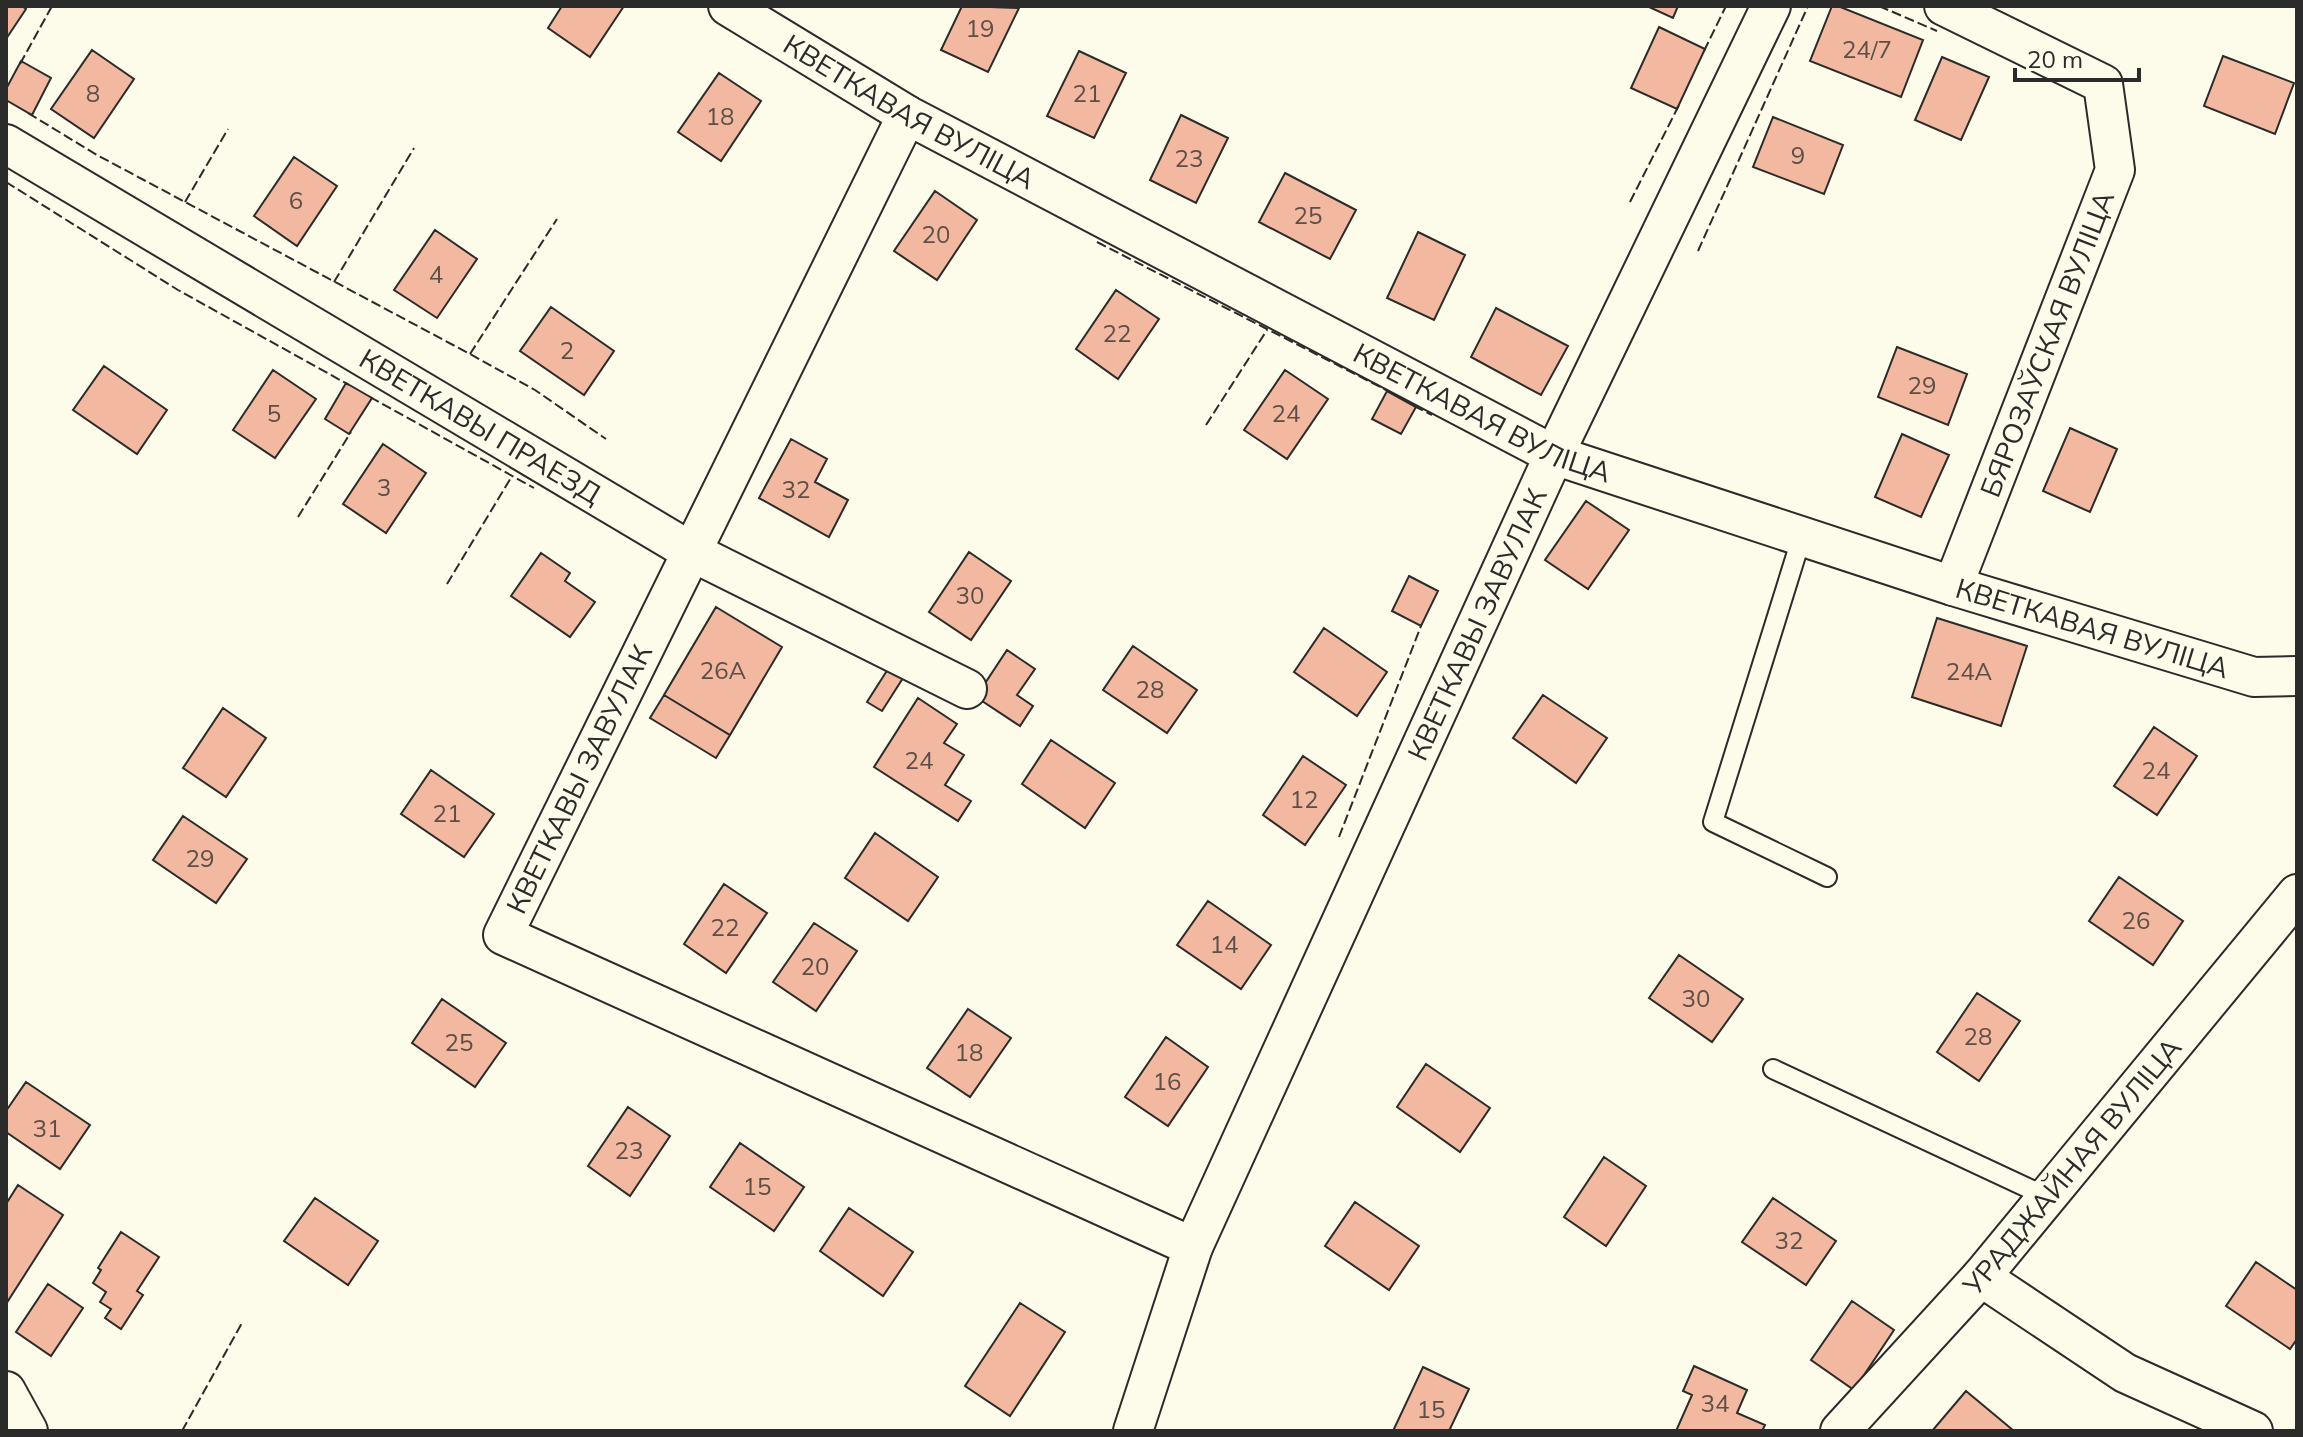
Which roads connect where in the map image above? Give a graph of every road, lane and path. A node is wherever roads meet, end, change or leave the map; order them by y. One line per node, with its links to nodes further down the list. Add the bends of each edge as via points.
1 (728, 6): 4 (street, КВЕТКАВАЯ ВУЛІЦА)
2 (1771, 6): 6 (street, КВЕТКАВЫ ЗАВУЛАК)
3 (1944, 6): 9 (street, БЯРОЗАЎСКАЯ ВУЛІЦА, via 2103,84 2115,170)
4 (907, 115): 6 (street, КВЕТКАВАЯ ВУЛІЦА); 8 (street, КВЕТКАВЫ ЗАВУЛАК)
5 (6, 144): 8 (street, КВЕТКАВЫ ПРАЕЗД)
6 (1554, 455): 7 (street, КВЕТКАВАЯ ВУЛІЦА); 18 (street, КВЕТКАВЫ ЗАВУЛАК)
7 (1802, 536): 9 (street, КВЕТКАВАЯ ВУЛІЦА); 14 (lane, via 1713,822)
8 (690, 551): 12 (street, КВЕТКАВЫ ПРАЕЗД); 18 (street, КВЕТКАВЫ ЗАВУЛАК, via 503,935)
9 (1953, 586): 11 (street, КВЕТКАВАЯ ВУЛІЦА)
10 (2297, 676): 11 (street, КВЕТКАВАЯ ВУЛІЦА)
11 (2254, 677): 13 (street)
12 (967, 689)
13 (2297, 696)
14 (1827, 877)
15 (2297, 894): 17 (street, УРАДЖАЙНАЯ ВУЛІЦА)
16 (1773, 1069): 17 (lane)
17 (2047, 1197): 19 (street, УРАДЖАЙНАЯ ВУЛІЦА)
18 (1193, 1247): 22 (street, КВЕТКАВЫ ЗАВУЛАК)
19 (1981, 1277): 23 (street, УРАДЖАЙНАЯ ВУЛІЦА); 24 (street, via 2125,1373)
20 (6, 1391): 21 (street)
21 (28, 1431)
22 (1133, 1431)
23 (1840, 1431)
24 (2253, 1431)

